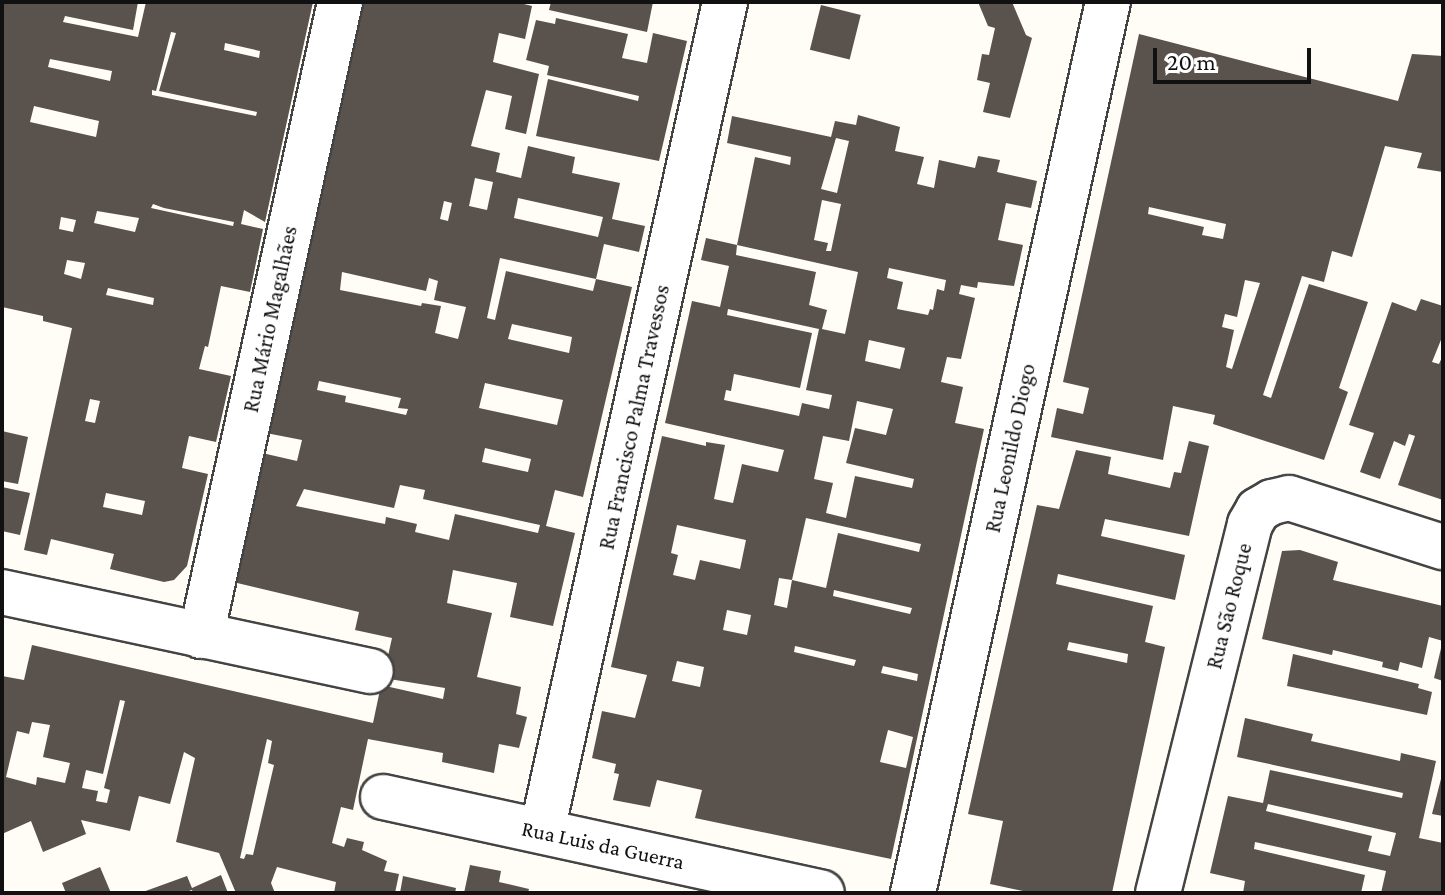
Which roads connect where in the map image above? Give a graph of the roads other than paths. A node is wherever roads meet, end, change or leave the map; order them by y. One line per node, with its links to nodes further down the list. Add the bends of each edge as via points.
1 (340, 2): 6 (street, Rua Mário Magalhães)
2 (725, 2): 9 (street, Rua Francisco Palma Travessos)
3 (1108, 2): 11 (street, Rua Leonildo Diogo)
4 (1443, 547): 12 (street, Rua São Roque, via 1289,498 1258,510 1250,524)
5 (2, 592): 6 (street)
6 (201, 636): 7 (street)
7 (371, 671)
8 (383, 797): 9 (street, Rua Luis da Guerra)
9 (542, 831): 10 (street, Rua Luis da Guerra)
10 (822, 893)
11 (913, 893)
12 (1158, 893)

